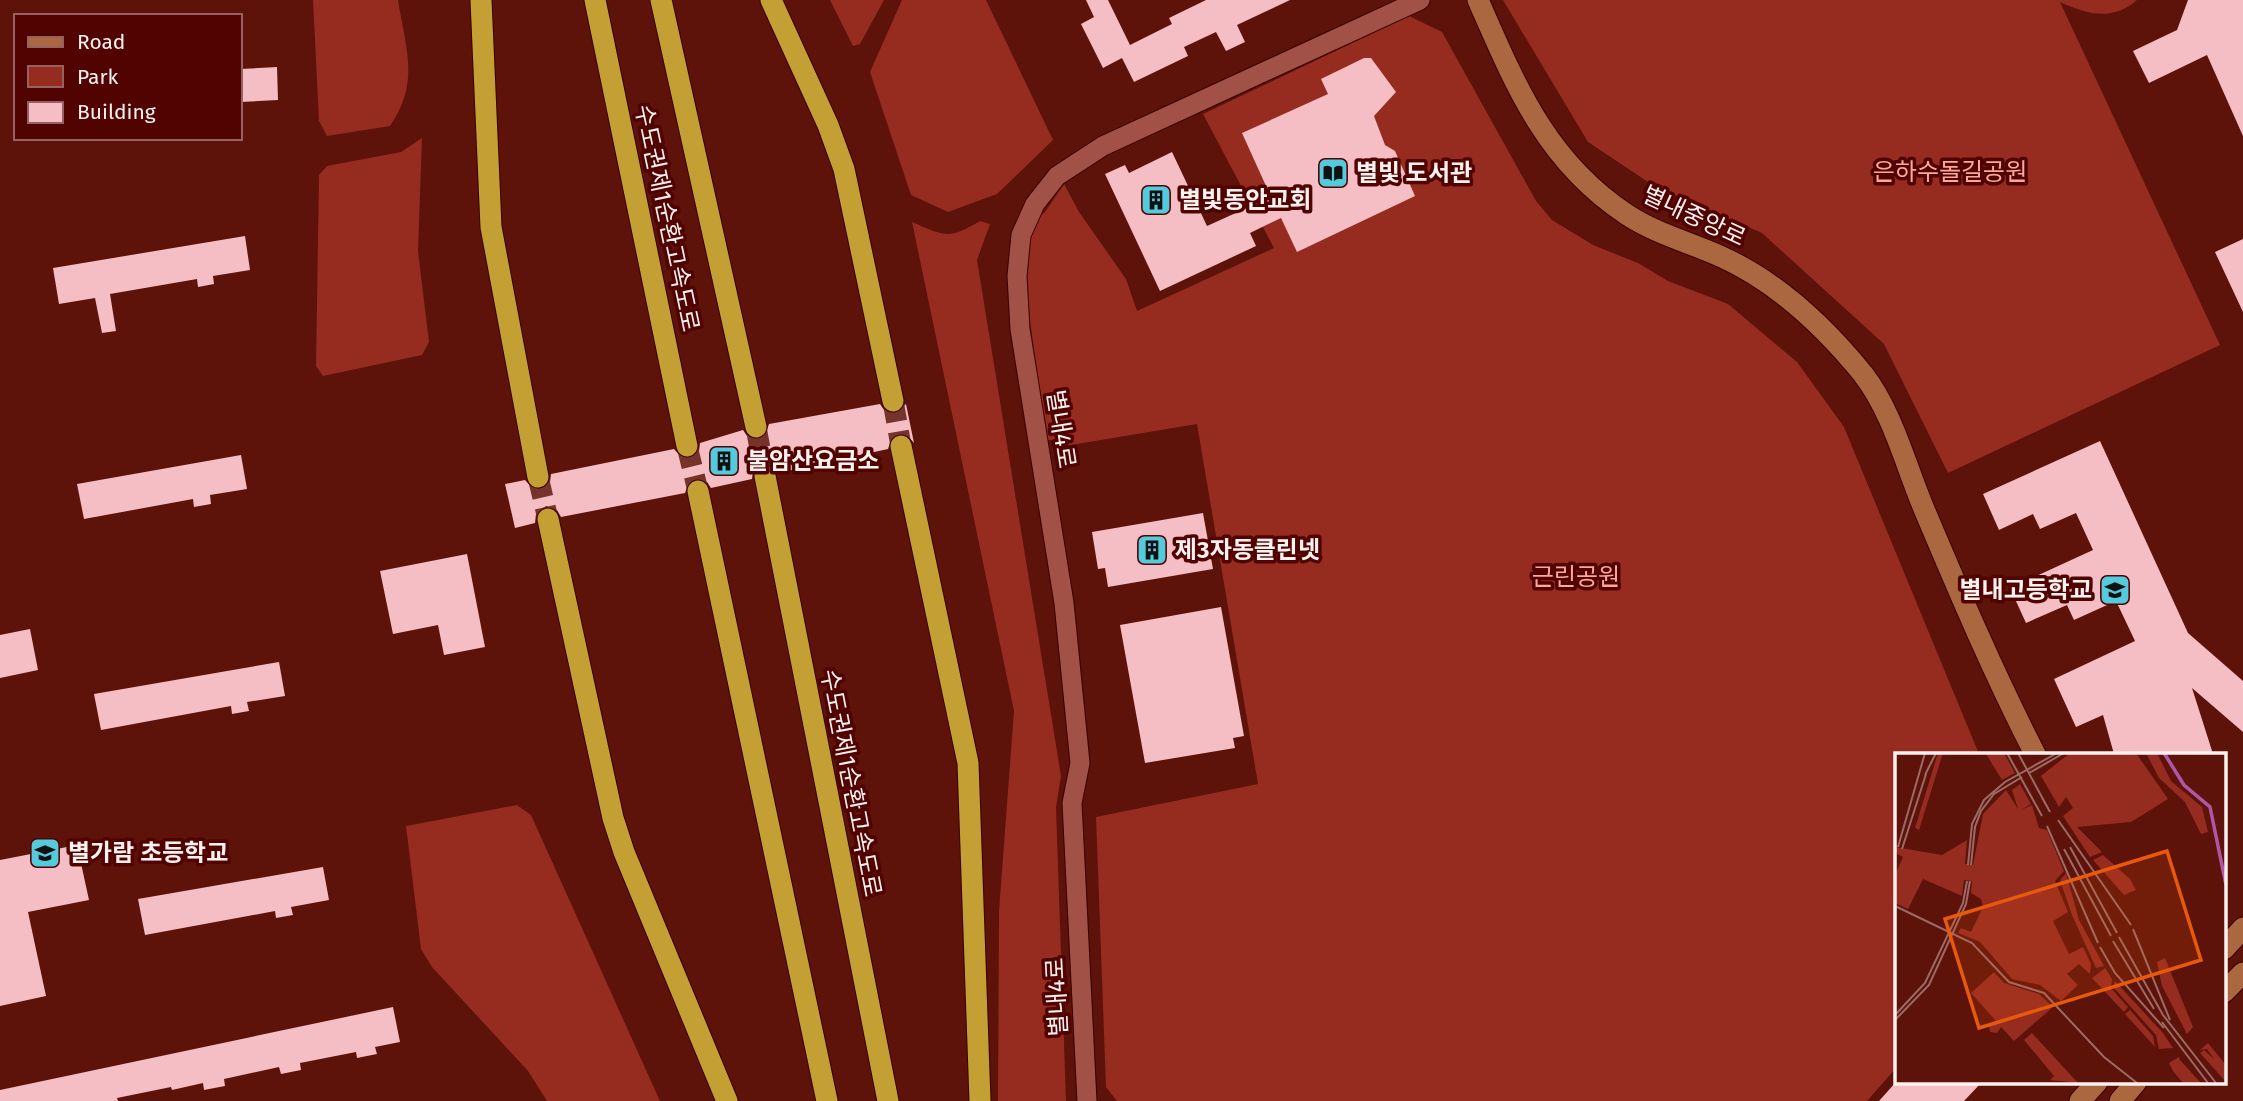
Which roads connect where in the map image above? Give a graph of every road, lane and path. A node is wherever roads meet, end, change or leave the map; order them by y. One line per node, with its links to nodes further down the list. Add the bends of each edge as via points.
1 (481, 0): 12 (highway, via 491,228)
2 (595, 0): 9 (highway, 수도권제1순환고속도로)
3 (661, 0): 8 (highway, 수도권제1순환고속도로)
4 (771, 0): 7 (highway, via 844,169)
5 (1420, 0): 27 (street, 별내4로, via 1103,146 1058,176 1035,204 1021,235 1017,276 1020,328 1064,603 1080,762 1072,803)
6 (1478, 0): 15 (street, 별내중앙로, via 1542,133 1582,178 1637,220 1767,281 1832,339 1864,377 1891,423 1980,641)
7 (892, 401)
8 (756, 427)
9 (687, 446)
10 (901, 446): 26 (highway, via 968,763)
11 (765, 476): 25 (highway, 수도권제1순환고속도로)
12 (538, 477)
13 (698, 491): 24 (highway)
14 (548, 519): 23 (highway, via 613,818)
15 (2035, 753)
16 (2243, 928): 17 (street)
17 (2226, 947)
18 (2226, 961): 19 (street)
19 (2243, 974): 20 (street)
20 (2226, 990)
21 (2095, 1084): 28 (street)
22 (2134, 1084): 29 (street)
23 (727, 1101)
24 (827, 1101)
25 (888, 1101)
26 (980, 1101)
27 (1087, 1101)
28 (2080, 1101)
29 (2120, 1101)

